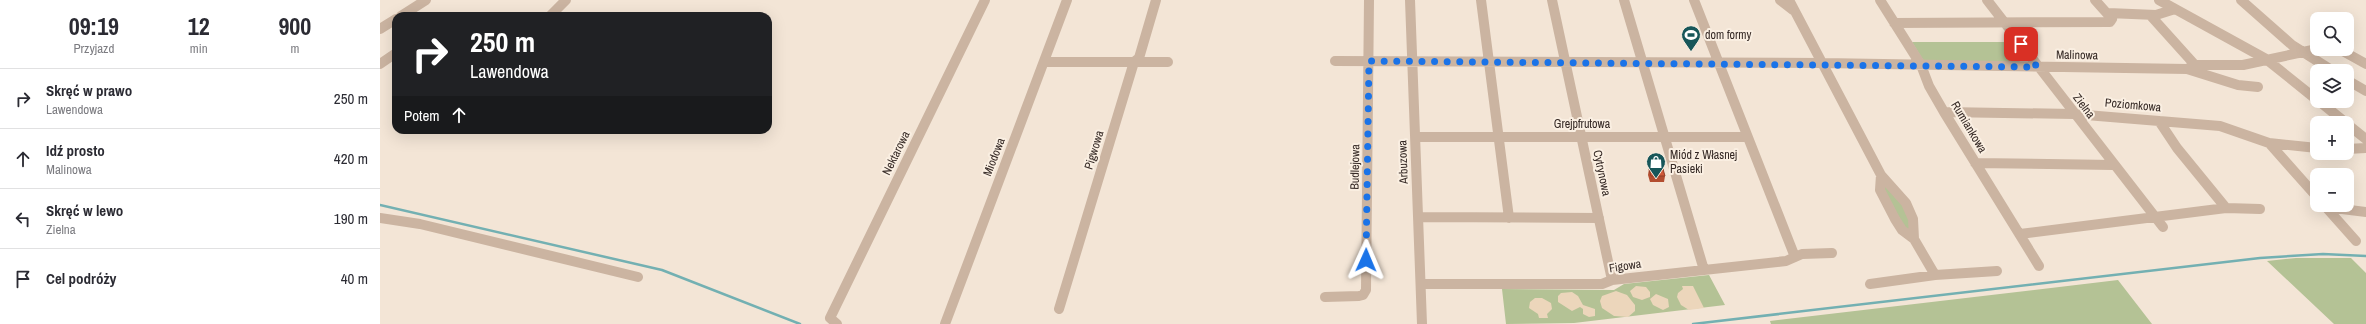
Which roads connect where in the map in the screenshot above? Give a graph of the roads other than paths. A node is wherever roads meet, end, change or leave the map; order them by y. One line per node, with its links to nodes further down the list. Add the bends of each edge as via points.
1 (426, 0): 21 (street)
2 (566, 0): 22 (street)
3 (984, 0): 101 (street, Nektarowa)
4 (1067, 0): 37 (street, Miodowa)
5 (1156, 0): 38 (street, Pigwowa, via 1139,58)
6 (1369, 0): 35 (street, Budlejowa)
7 (1410, 0): 36 (street, Arbuzowa)
8 (1481, 0): 40 (street)
9 (1552, 0): 41 (street, Cytrynowa)
10 (1624, 0): 42 (street)
11 (1694, 0): 43 (street)
12 (1780, 0): 20 (street)
13 (1789, 0): 20 (street)
14 (1880, 0): 26 (street, Rumiankowa)
15 (1987, 0): 27 (street, Zielna)
16 (2095, 0): 23 (street)
17 (2159, 0): 19 (street)
18 (2241, 0): 30 (street)
19 (2175, 9): 24 (street); 33 (street)
20 (1795, 11): 44 (street)
21 (407, 12)
22 (554, 12)
23 (2108, 13): 24 (street); 27 (street, via 2112,20 2105,23)
24 (2150, 15): 50 (street)
25 (392, 22): 28 (street)
26 (1894, 23): 27 (street); 48 (street, Rumiankowa)
27 (2005, 23): 49 (street, Zielna)
28 (380, 29)
29 (2310, 50): 30 (street, Malinowa)
30 (2302, 52): 33 (street, Malinowa); 46 (street)
31 (392, 56): 45 (street)
32 (2352, 56): 47 (street)
33 (2266, 59): 50 (street, Malinowa, via 2235,66); 54 (street)
34 (1336, 61): 35 (street, Malinowa)
35 (1369, 61): 36 (street, Malinowa); 99 (street, Budlejowa, via 1366,290 1359,296)
36 (1412, 61): 40 (street, Malinowa); 62 (street, Arbuzowa)
37 (1044, 62): 38 (street); 102 (street, Miodowa)
38 (1134, 62): 39 (street); 100 (street, Pigwowa)
39 (1168, 62)
40 (1489, 62): 41 (street, Malinowa); 61 (street)
41 (1565, 62): 42 (street, Malinowa); 63 (street, Cytrynowa)
42 (1642, 62): 43 (street, Malinowa); 64 (street)
43 (1718, 62): 44 (street, Malinowa); 65 (street)
44 (1823, 63): 48 (street, Malinowa); 73 (street)
45 (380, 64)
46 (2322, 64)
47 (2366, 64)
48 (1921, 65): 49 (street, Malinowa); 56 (street, Rumiankowa, via 1929,86)
49 (2037, 67): 50 (street, Malinowa); 57 (street, Zielna)
50 (2191, 67): 52 (street, Malinowa, via 2238,85)
51 (2354, 84): 53 (street)
52 (2258, 87)
53 (2366, 91)
54 (2310, 94)
55 (2328, 108): 58 (street)
56 (1944, 112): 57 (street, Poziomkowa); 71 (street, Rumiankowa)
57 (2074, 114): 59 (street, Poziomkowa); 72 (street, Zielna)
58 (2338, 116)
59 (2159, 121): 67 (street, Poziomkowa, via 2230,128); 75 (street, via 2177,148)
60 (2354, 129): 66 (street)
61 (1498, 136): 62 (street, Grejpfrutowa); 63 (street, Grejpfrutowa); 82 (street)
62 (1416, 137): 80 (street, Arbuzowa)
63 (1581, 137): 64 (street, Grejpfrutowa); 83 (street, Cytrynowa)
64 (1665, 137): 65 (street, Grejpfrutowa); 92 (street)
65 (1747, 138): 90 (street)
66 (2366, 139)
67 (2269, 142): 68 (street, Poziomkowa); 74 (street)
68 (2310, 147)
69 (2366, 148): 70 (street)
70 (2354, 149)
71 (1975, 163): 72 (street); 86 (street, Rumiankowa)
72 (2113, 165): 84 (street, Zielna)
73 (1881, 175): 87 (street, via 1895,187 1907,204 1915,222); 87 (street, via 1880,190 1895,219 1902,230)
74 (2310, 189)
75 (2226, 208): 76 (street); 84 (street)
76 (2260, 209)
77 (2354, 210): 79 (street)
78 (2330, 212): 88 (street)
79 (2366, 212)
80 (1418, 217): 82 (street); 97 (street, Arbuzowa)
81 (380, 218): 95 (street, via 420,224)
82 (1509, 218): 83 (street)
83 (1599, 218): 96 (street, Cytrynowa)
84 (2154, 218): 85 (street, Zielna); 86 (street)
85 (2163, 227)
86 (2020, 234): 91 (street, Rumiankowa)
87 (1914, 238): 94 (street)
88 (2356, 241)
89 (1832, 253): 90 (street, Figowa, via 1802,254)
90 (1796, 257): 92 (street, Figowa, via 1786,261)
91 (2039, 266)
92 (1704, 270): 96 (street, Figowa)
93 (1997, 271): 94 (street)
94 (1934, 276): 98 (street)
95 (638, 277)
96 (1612, 280): 97 (street, Figowa, via 1602,284)
97 (1421, 284): 103 (street, Arbuzowa)
98 (1870, 284)
99 (1325, 297)
100 (1059, 309)
101 (833, 321)
102 (945, 324)
103 (1422, 324)

